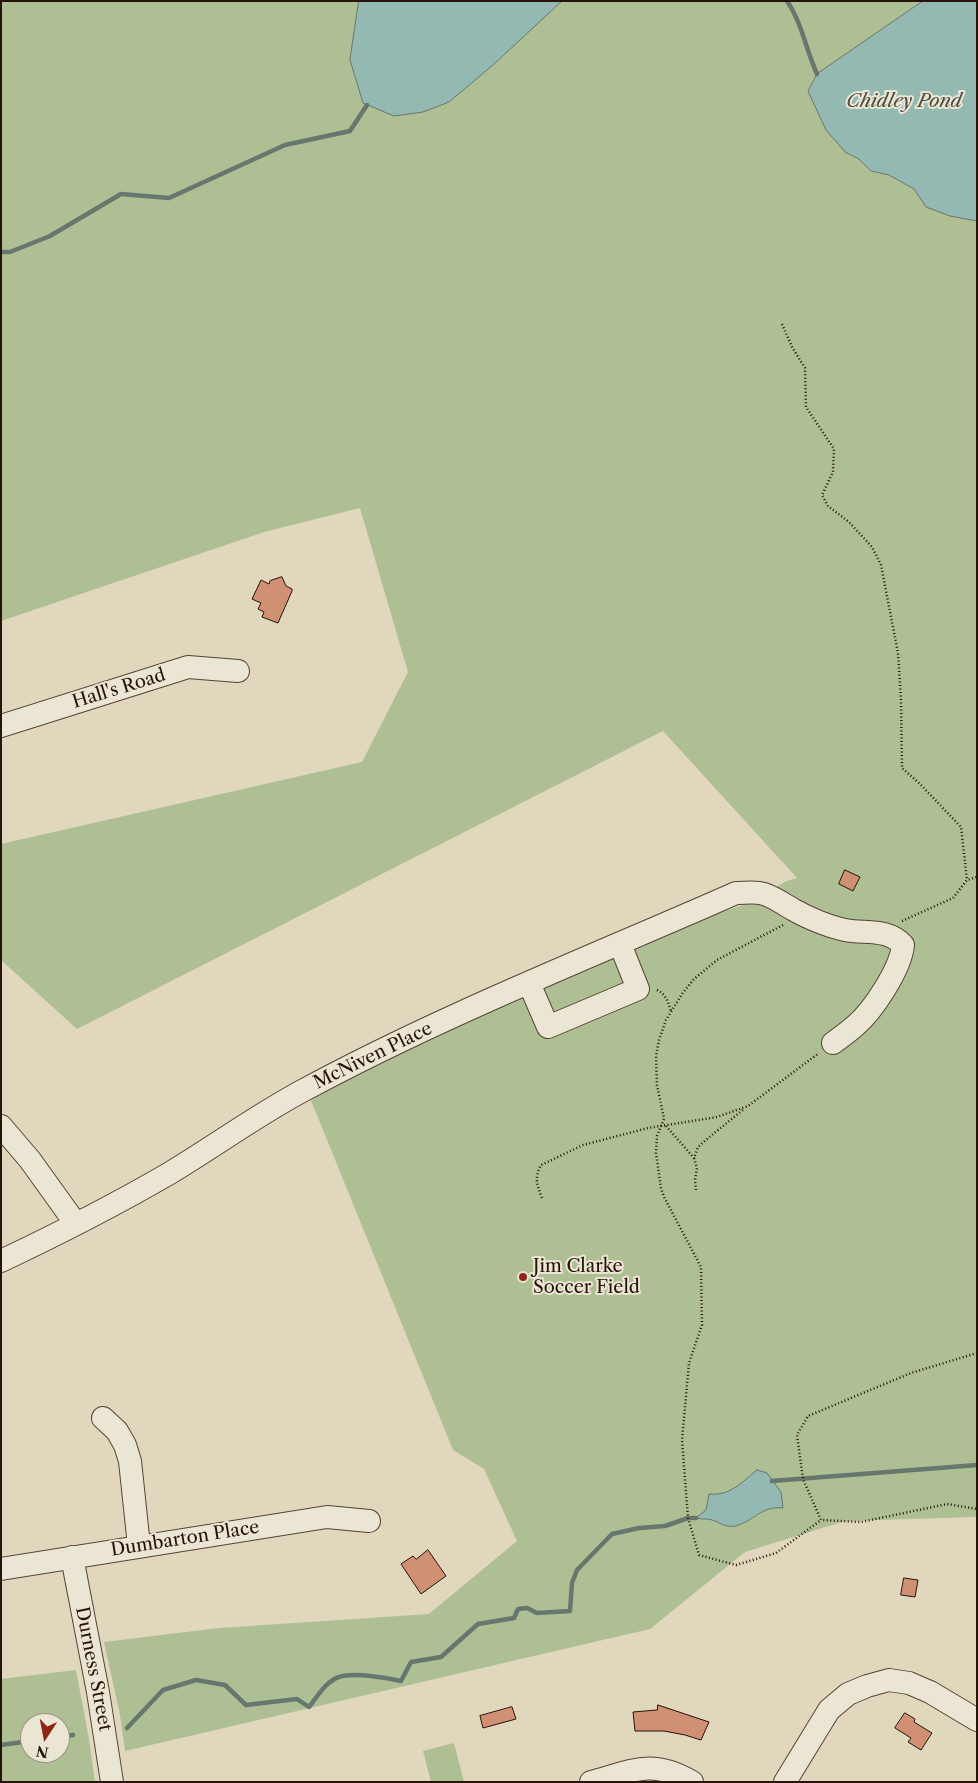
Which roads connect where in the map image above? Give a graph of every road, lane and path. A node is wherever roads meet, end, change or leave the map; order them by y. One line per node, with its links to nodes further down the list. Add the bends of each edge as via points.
1 (782, 324): 5 (path, via 805,368 806,407 834,449 833,472 822,495 828,506 872,547 881,566 898,653 902,768 962,827)
2 (238, 671): 3 (street, Hall's Road, via 188,667)
3 (1, 726)
4 (977, 876): 5 (path)
5 (967, 880): 6 (path, via 953,898)
6 (896, 924)
7 (762, 936): 11 (path, via 717,960 694,979)
8 (620, 944): 9 (street, McNiven Place); 10 (street); 12 (street, McNiven Place, via 736,893 751,892 764,894 802,915 845,930 890,935 903,945 900,962 856,1026)
9 (529, 982): 10 (street, via 548,1027); 20 (street, McNiven Place, via 302,1091 171,1172)
10 (638, 989): 11 (path, via 661,992)
11 (671, 1011): 16 (path, via 656,1056 657,1085 664,1119)
12 (833, 1043): 13 (path)
13 (748, 1106): 15 (path, via 717,1117); 17 (path, via 698,1147)
14 (1, 1126): 20 (street)
15 (666, 1126): 16 (path); 17 (path)
16 (661, 1127): 19 (path, via 583,1146 541,1165 536,1181); 25 (path, via 656,1136 661,1188 701,1267 702,1325 689,1363 682,1440 688,1518 700,1555 736,1565 776,1552)
17 (694, 1158): 18 (path, via 698,1168)
18 (696, 1190)
19 (542, 1198)
20 (76, 1224): 21 (street, McNiven Place)
21 (1, 1261)
22 (977, 1353): 25 (path, via 911,1373 808,1416 797,1435 803,1479)
23 (103, 1418): 27 (street, via 125,1445 130,1461)
24 (977, 1509): 25 (path, via 947,1504 861,1522)
25 (821, 1520)
26 (369, 1521): 27 (street, Dumbarton Place, via 327,1517)
27 (139, 1546): 28 (street, Dumbarton Place)
28 (72, 1557): 29 (street, Dumbarton Place); 31 (street, Durness Street)
29 (1, 1569)
30 (977, 1720): 34 (street, via 910,1683 889,1680 867,1686 848,1694 829,1710)
31 (112, 1782)
32 (591, 1782): 33 (street, via 644,1768 663,1768)
33 (692, 1782)
34 (785, 1782)

